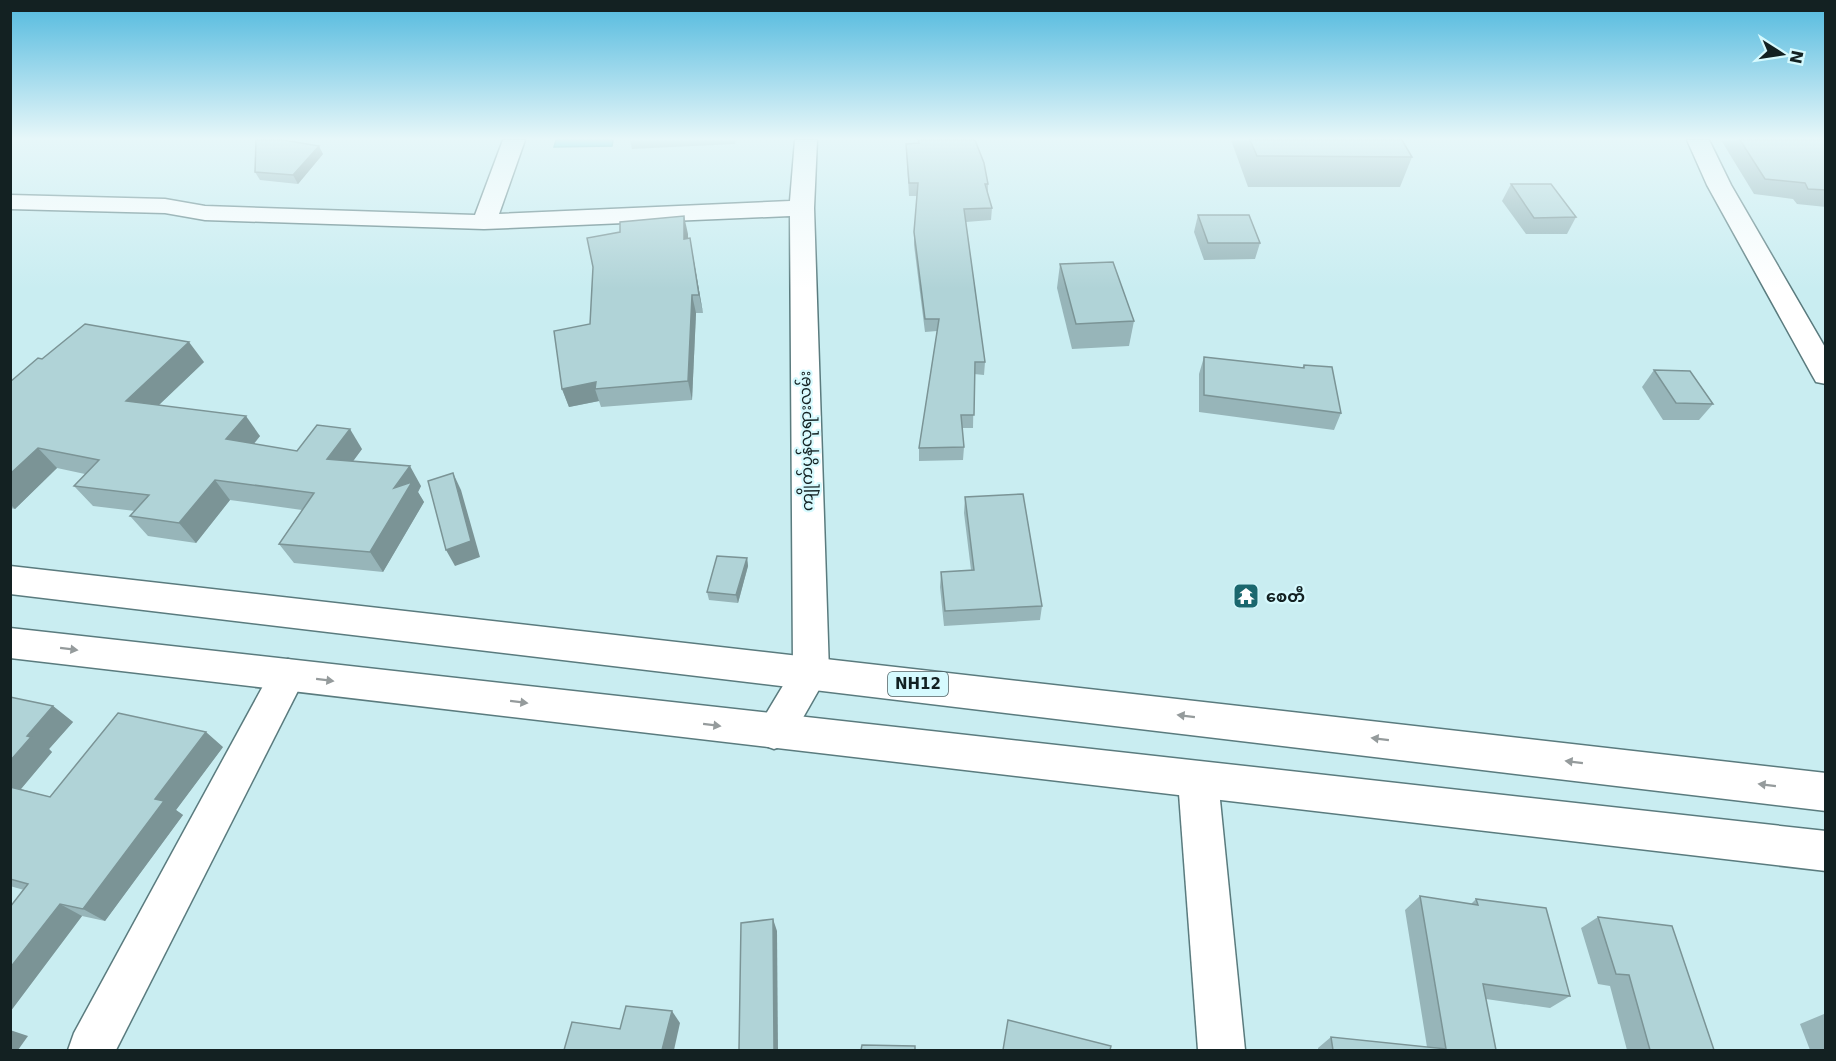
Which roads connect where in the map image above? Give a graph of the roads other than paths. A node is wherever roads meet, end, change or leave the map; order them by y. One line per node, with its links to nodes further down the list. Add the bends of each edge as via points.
1 (496, 190): 6 (main road)
2 (803, 190): 5 (main road, ကျိုက်ပွန်လုရားလမ်း)
3 (1722, 190): 7 (main road)
4 (10, 202): 6 (main road)
5 (802, 208): 6 (main road); 10 (main road, ကျိုက်ပွန်လုရားလမ်း)
6 (484, 222)
7 (1826, 375)
8 (10, 580): 10 (main road, NH12)
9 (10, 643): 11 (main road, one-way to 11)
10 (811, 672): 12 (main road); 14 (main road, NH12, one-way to 10)
11 (288, 675): 12 (main road, one-way to 12); 16 (main road)
12 (774, 732): 13 (main road)
13 (1198, 780): 15 (main road); 17 (main road)
14 (1826, 792)
15 (1826, 851)
16 (91, 1050)
17 (1222, 1050)

